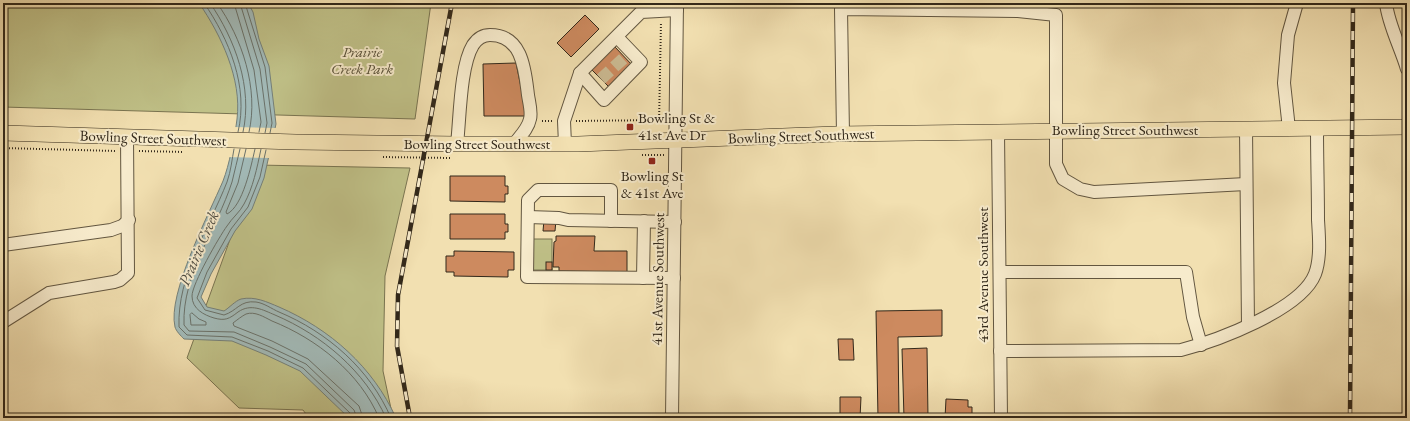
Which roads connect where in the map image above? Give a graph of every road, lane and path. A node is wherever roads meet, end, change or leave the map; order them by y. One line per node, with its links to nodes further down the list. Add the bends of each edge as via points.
1 (1297, 3): 17 (street, via 1288,35 1284,83)
2 (1386, 3): 8 (street, via 1387,14 1402,49)
3 (677, 6): 6 (street); 22 (street, 41st Avenue Southwest)
4 (841, 6): 5 (street, via 1018,11); 21 (street)
5 (1056, 9): 18 (street)
6 (661, 11): 7 (street, via 641,12); 10 (path)
7 (617, 37): 9 (street); 9 (street, via 628,55 641,62 604,100 596,83)
8 (1407, 69)
9 (580, 73): 12 (street)
10 (660, 120): 12 (path); 13 (path)
11 (542, 121): 12 (path)
12 (564, 121): 26 (street)
13 (659, 124)
14 (1407, 127): 15 (main road, Bowling Street Southwest)
15 (1317, 128): 17 (main road, Bowling Street Southwest); 40 (street, via 1319,250 1315,274 1302,294 1281,310)
16 (1246, 129): 17 (main road, Bowling Street Southwest); 18 (main road, Bowling Street Southwest); 29 (street)
17 (1289, 129)
18 (1056, 131): 19 (main road, Bowling Street Southwest); 29 (street, via 1056,164 1063,179 1080,189 1094,192)
19 (998, 132): 21 (main road, Bowling Street Southwest); 36 (street, 43rd Avenue Southwest)
20 (3, 133): 23 (main road, Bowling Street Southwest)
21 (843, 134): 22 (main road, Bowling Street Southwest)
22 (676, 140): 26 (main road, Bowling Street Southwest); 34 (street, 41st Avenue Southwest)
23 (127, 144): 24 (main road, Bowling Street Southwest, via 201,139); 27 (path); 28 (path); 31 (street)
24 (457, 144): 25 (main road, Bowling Street Southwest); 25 (street, via 466,65 472,46 486,35 496,35 510,42 524,62 531,117 526,129)
25 (514, 144): 26 (main road, Bowling Street Southwest)
26 (565, 144)
27 (3, 148)
28 (186, 152)
29 (1246, 184): 40 (street)
30 (528, 217): 32 (street); 32 (street, via 528,200 538,190 611,190); 37 (street, via 527,277)
31 (129, 220): 35 (street, via 111,230); 39 (street, via 129,270 126,276 114,282 49,293)
32 (611, 221): 33 (street)
33 (644, 221): 34 (street); 37 (street)
34 (675, 222): 38 (street, 41st Avenue Southwest)
35 (3, 245)
36 (1000, 272): 41 (street, via 1186,272); 42 (street, 43rd Avenue Southwest)
37 (643, 278): 38 (street)
38 (674, 278): 43 (street, 41st Avenue Southwest)
39 (3, 322)
40 (1248, 325): 41 (street)
41 (1201, 345): 42 (street, via 1181,350)
42 (1000, 351): 44 (street, 43rd Avenue Southwest)
43 (672, 418)
44 (1001, 418)

